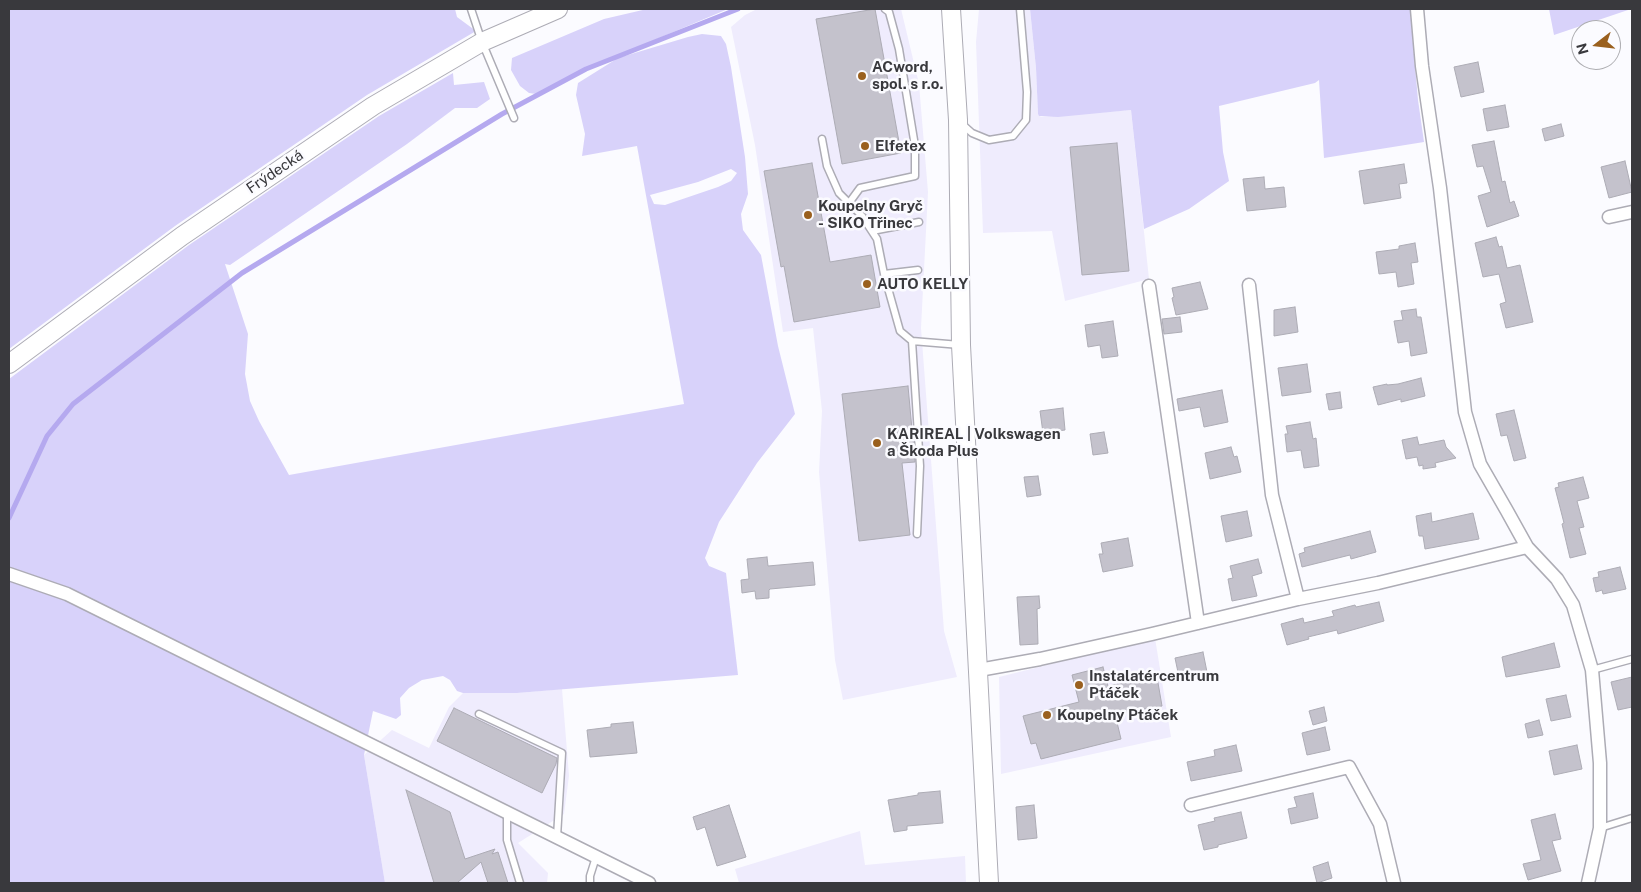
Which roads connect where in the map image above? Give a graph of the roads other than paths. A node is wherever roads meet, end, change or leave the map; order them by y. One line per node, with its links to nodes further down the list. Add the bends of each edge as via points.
1 (471, 9): 7 (lane)
2 (558, 9): 7 (main road, Frýdecká)
3 (885, 9): 11 (lane, via 889,12 899,50 915,146 914,176 860,188)
4 (951, 9): 9 (main road)
5 (1020, 9): 9 (lane, via 1027,92 1026,120 1013,136 989,140 972,133)
6 (1417, 9): 24 (street, via 1465,412 1480,464)
7 (482, 42): 8 (lane); 22 (main road, Frýdecká, via 357,116 182,236)
8 (514, 118)
9 (958, 120): 21 (main road)
10 (822, 139): 11 (lane, via 827,166 839,193)
11 (849, 203): 15 (lane)
12 (1632, 212): 13 (street)
13 (1609, 217)
14 (919, 222): 15 (lane)
15 (872, 231): 17 (lane, via 877,238)
16 (918, 270): 17 (lane)
17 (884, 274): 20 (lane, via 900,331)
18 (1249, 285): 26 (street, via 1272,495)
19 (1149, 286): 27 (street)
20 (912, 342): 21 (lane); 23 (lane, via 920,466)
21 (961, 345): 29 (main road)
22 (9, 364)
23 (917, 534)
24 (1526, 547): 26 (street); 30 (street, via 1557,579 1573,605)
25 (9, 574): 33 (street, via 66,594)
26 (1298, 599): 27 (street)
27 (1198, 623): 29 (street)
28 (1632, 659): 30 (lane)
29 (979, 670): 41 (main road)
30 (1592, 670): 35 (street, via 1600,763)
31 (478, 714): 36 (lane, via 562,752)
32 (1191, 805): 42 (street, via 1349,767 1380,824)
33 (507, 811): 36 (street); 38 (lane, via 507,840)
34 (1632, 818): 35 (lane)
35 (1600, 828): 43 (street)
36 (557, 838): 37 (street)
37 (596, 857): 39 (lane); 40 (street)
38 (520, 883)
39 (590, 883)
40 (649, 883)
41 (989, 883)
42 (1394, 883)
43 (1588, 883)

